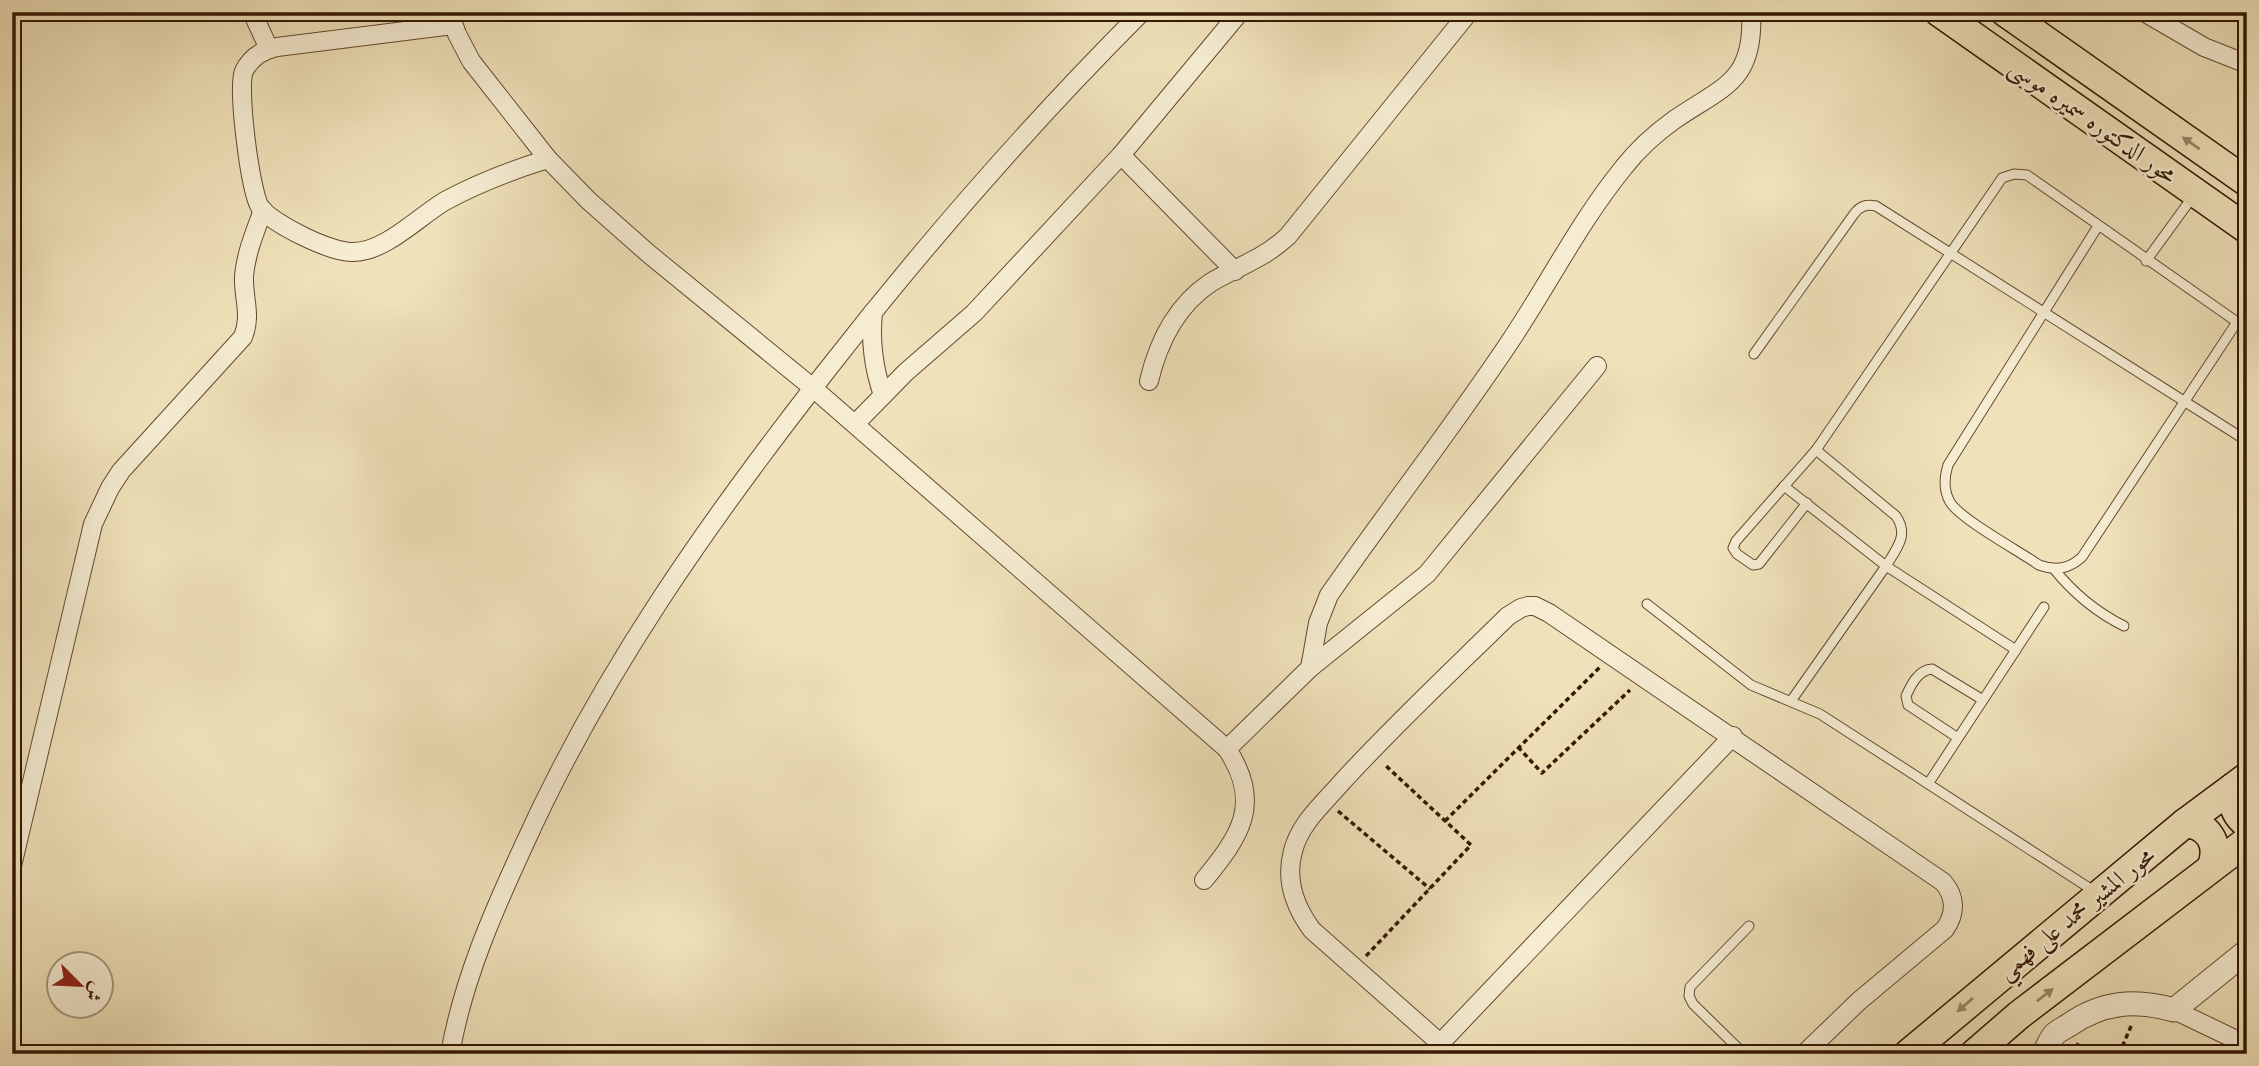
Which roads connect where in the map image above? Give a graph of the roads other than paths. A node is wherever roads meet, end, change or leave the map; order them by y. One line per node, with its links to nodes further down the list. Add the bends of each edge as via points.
1 (252, 12): 10 (street)
2 (1142, 12): 22 (street, via 1021,136)
3 (1240, 12): 12 (street)
4 (1469, 12): 21 (street, via 1288,236)
5 (1751, 12): 43 (street, via 1750,43 1740,71 1721,92 1658,133 1625,166 1447,433 1329,595 1318,623)
6 (1939, 12): 15 (main road, محور الدكتوره سميره موسى)
7 (2005, 12): 14 (main road, محور الدكتوره سميره موسى, one-way to 7)
8 (2144, 12): 11 (street, via 2204,47)
9 (451, 19): 10 (street); 13 (street, via 471,61)
10 (269, 49): 16 (street, via 248,64 241,88 251,181)
11 (2247, 64)
12 (1121, 155): 21 (street); 30 (street, via 974,313)
13 (548, 159): 16 (street, via 468,189 381,245 362,252 318,244); 29 (street, via 618,229)
14 (2247, 182)
15 (2195, 193): 18 (main road, محور الدكتوره سميره موسى); 20 (lane)
16 (263, 211): 54 (street, via 247,256 248,319 243,337 121,471 93,524)
17 (2098, 226): 19 (lane, via 2027,176 2014,174 1993,188); 20 (lane); 23 (lane)
18 (2247, 229)
19 (1950, 254): 23 (lane); 26 (lane, via 1876,206 1863,206); 34 (lane)
20 (2146, 261): 24 (lane)
21 (1235, 271): 28 (street, via 1210,283 1181,310 1161,344)
22 (873, 311): 29 (street); 30 (street, via 872,353)
23 (2044, 314): 31 (lane); 38 (lane, via 1953,457 1945,485 1956,510 2039,565)
24 (2237, 322): 25 (lane); 31 (lane)
25 (2247, 329)
26 (1754, 354)
27 (1597, 366): 43 (street, via 1427,574)
28 (1149, 381)
29 (813, 388): 32 (street); 64 (street, via 667,588 596,703 505,886 458,1012)
30 (883, 394): 32 (street)
31 (2184, 402): 33 (lane); 38 (lane, via 2082,557 2070,566)
32 (855, 425): 48 (street)
33 (2247, 441)
34 (1816, 450): 35 (lane); 37 (lane, via 1901,524 1901,542)
35 (1784, 486): 36 (lane); 36 (lane, via 1736,541 1733,548 1737,554 1759,564)
36 (1807, 503): 37 (lane)
37 (1886, 566): 42 (lane); 45 (lane)
38 (2054, 569): 41 (lane, via 2086,603)
39 (1647, 604): 45 (lane, via 1751,685)
40 (2044, 607): 42 (lane)
41 (2124, 626)
42 (2016, 650): 44 (lane)
43 (1310, 668): 48 (street)
44 (1983, 700): 47 (lane); 47 (lane, via 1931,669 1919,674 1906,696 1908,705)
45 (1791, 701): 50 (lane, via 1820,714)
46 (1732, 736): 63 (street); 63 (street, via 1535,607 1508,616 1370,751 1306,824 1290,864 1292,893 1312,930); 66 (street, via 1943,882 1953,900 1954,910 1945,929)
47 (1958, 738): 50 (lane)
48 (1227, 749): 56 (street, via 1243,783 1243,818 1233,844)
49 (2240, 782): 51 (main road, محور المشير محمد على فهمي); 52 (main road, via 2232,802)
50 (1927, 784): 57 (lane)
51 (2185, 823): 55 (main road, via 2202,827 2214,840); 57 (main road, محور المشير محمد على فهمي)
52 (2247, 824)
53 (2247, 841): 55 (main road, محور المشير محمد على فهمي)
54 (12, 866)
55 (2212, 866): 61 (main road, محور المشير محمد على فهمي, one-way to 55)
56 (1204, 880)
57 (2099, 894): 67 (main road, محور المشير محمد على فهمي, one-way to 67)
58 (1749, 926): 65 (lane, via 1690,987 1689,996)
59 (2247, 951): 60 (street)
60 (2174, 1010): 62 (street); 70 (street, via 2141,1003 2101,1007 2055,1034)
61 (2019, 1015): 68 (main road, محور المشير محمد على فهمي); 69 (main road)
62 (2247, 1045)
63 (1435, 1048)
64 (450, 1054)
65 (1744, 1054)
66 (1804, 1054)
67 (1908, 1054)
68 (1974, 1054)
69 (1997, 1054)
70 (2044, 1054)

